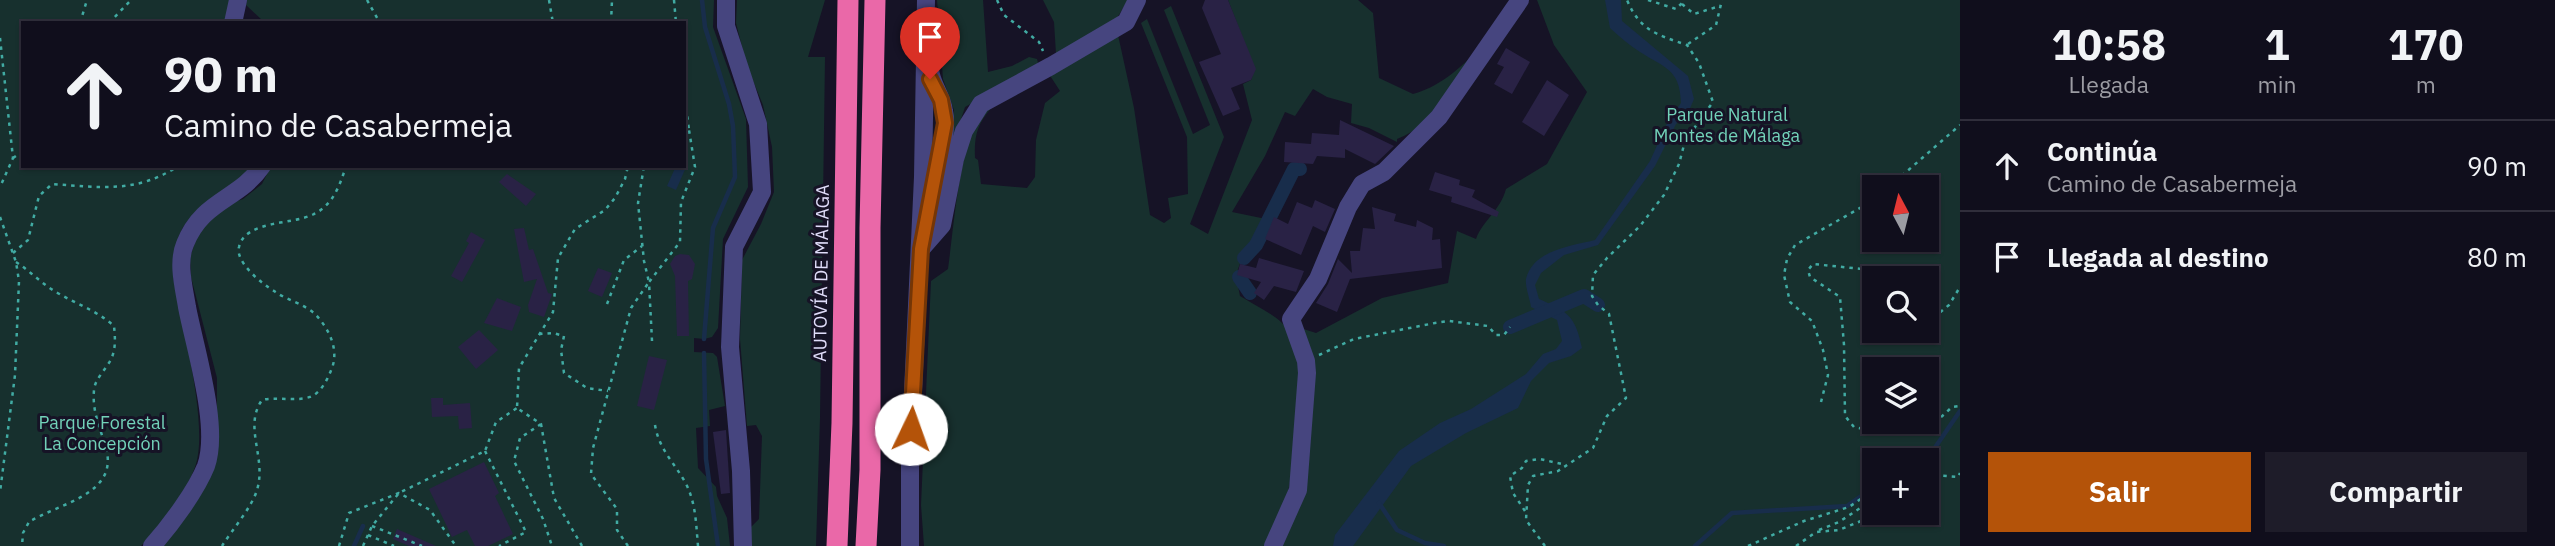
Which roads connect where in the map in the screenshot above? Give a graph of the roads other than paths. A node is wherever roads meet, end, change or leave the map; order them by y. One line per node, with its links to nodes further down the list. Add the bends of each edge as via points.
1 (238, 0): 8 (street)
2 (726, 0): 12 (street, via 726,26 758,124 762,192 734,247 730,347)
3 (848, 0): 13 (highway, AUTOVÍA DE MÁLAGA)
4 (875, 0): 14 (highway)
5 (926, 0): 10 (street, via 930,79 941,100 945,123)
6 (1137, 0): 10 (street, via 1129,27 981,104 970,118 955,159 942,225)
7 (1521, 0): 16 (street, via 1439,117 1384,172 1362,184 1318,279 1291,319 1307,361 1298,490)
8 (233, 21)
9 (261, 168): 11 (street, via 252,181 198,218 183,246 182,279 204,382 210,439 206,466 173,522)
10 (921, 249): 15 (street)
11 (152, 546)
12 (743, 546)
13 (837, 546)
14 (866, 546)
15 (910, 546)
16 (1273, 546)

